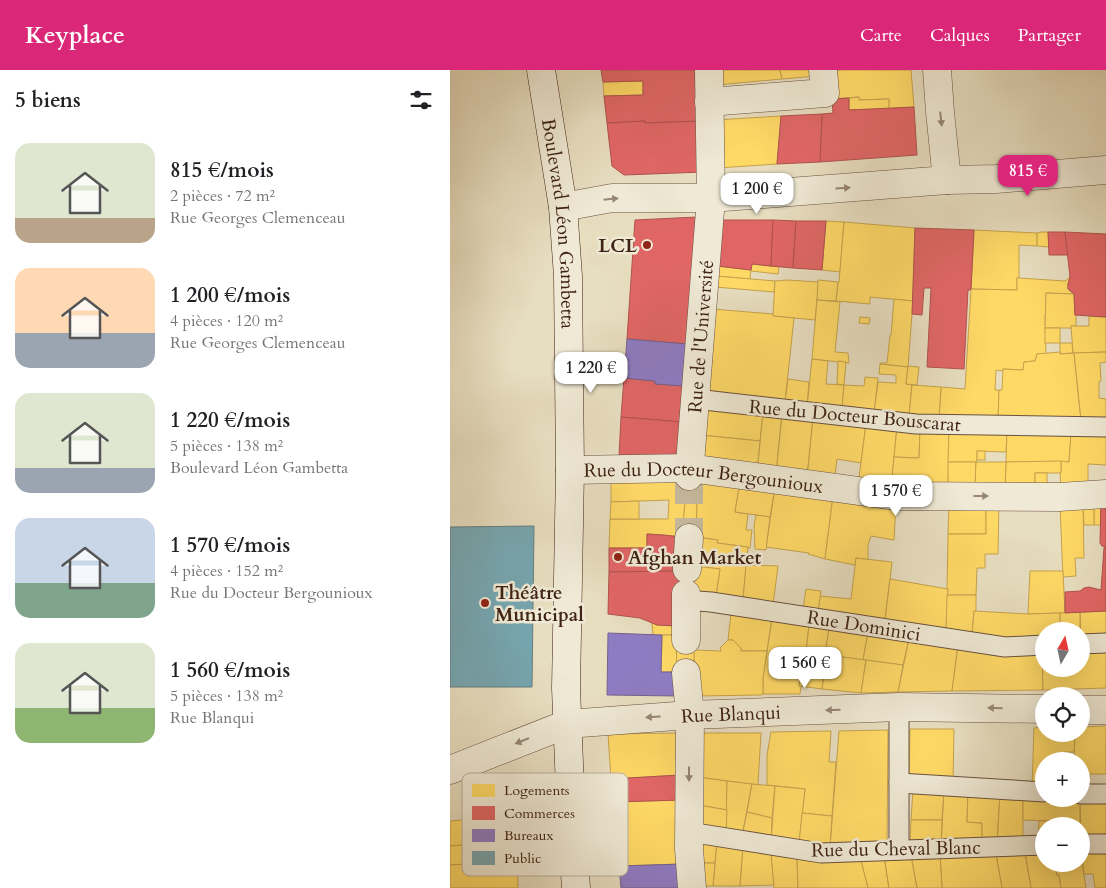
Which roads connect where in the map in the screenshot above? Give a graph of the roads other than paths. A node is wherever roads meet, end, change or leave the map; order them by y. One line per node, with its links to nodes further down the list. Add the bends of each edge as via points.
1 (541, 70): 9 (street, Boulevard Léon Gambetta)
2 (708, 70): 5 (street, Rue de l'Université)
3 (823, 70): 5 (street, via 825,93)
4 (937, 70): 7 (street, one-way to 7)
5 (710, 102): 8 (street, Rue de l'Université)
6 (1106, 170): 7 (street)
7 (947, 180): 8 (street, one-way to 7)
8 (711, 198): 9 (street, one-way to 8, via 612,198); 10 (street, Rue de l'Université)
9 (563, 208): 12 (street, Boulevard Léon Gambetta, via 568,276)
10 (695, 399): 11 (lane, Rue du Docteur Bouscarat, via 916,424); 13 (street, Rue de l'Université)
11 (1106, 427)
12 (570, 470): 13 (street, Rue du Docteur Bergounioux); 27 (street, Boulevard Léon Gambetta)
13 (689, 472): 14 (street, Rue du Docteur Bergounioux, one-way to 14, via 896,496 1059,497)
14 (1106, 494)
15 (689, 538): 16 (street)
16 (686, 588): 17 (street); 20 (lane, Rue Dominici, via 711,602 1005,646)
17 (686, 640)
18 (1106, 643): 19 (lane)
19 (1090, 644)
20 (1035, 645)
21 (686, 673): 26 (street)
22 (899, 707): 23 (street, Rue Blanqui, one-way to 22); 26 (street, Rue Blanqui, one-way to 26); 30 (lane)
23 (1035, 709)
24 (1090, 710): 25 (street)
25 (1106, 710)
26 (690, 715): 27 (street, Rue Blanqui, one-way to 27); 34 (street, one-way to 34)
27 (567, 724): 28 (street, Rue Blanqui, one-way to 28); 29 (street, Boulevard Léon Gambetta)
28 (450, 770)
29 (570, 773)
30 (899, 783): 31 (lane); 38 (lane)
31 (1035, 791)
32 (1090, 794): 33 (lane)
33 (1106, 794)
34 (689, 832): 38 (lane, Rue du Cheval Blanc, via 821,853); 39 (street)
35 (1090, 844): 36 (lane)
36 (1106, 844)
37 (1035, 846): 38 (lane, Rue du Cheval Blanc)
38 (899, 850)
39 (692, 888)

